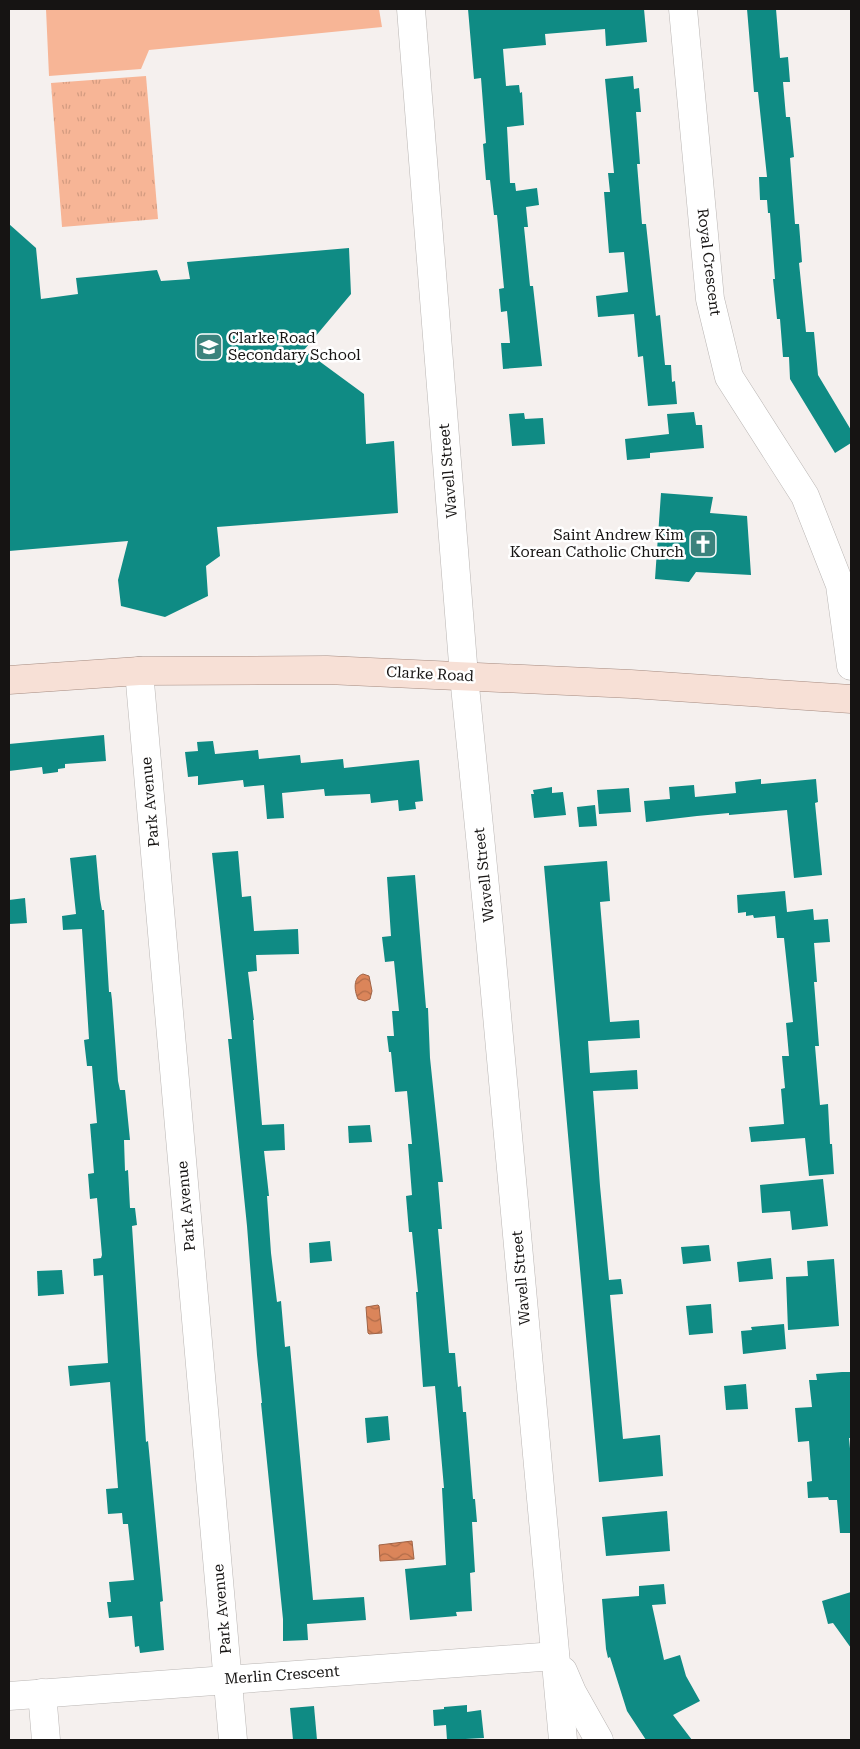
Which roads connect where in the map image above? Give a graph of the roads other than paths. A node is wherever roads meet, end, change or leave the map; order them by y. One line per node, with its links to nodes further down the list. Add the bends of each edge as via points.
1 (412, 9): 5 (street, Wavell Street)
2 (683, 9): 3 (street, Royal Crescent, via 710,299 729,377 805,496 840,585)
3 (851, 666)
4 (139, 671): 5 (main road, Clarke Road, via 327,670); 6 (main road, Clarke Road); 9 (street, Park Avenue)
5 (464, 676): 7 (main road, Clarke Road); 8 (street, Wavell Street)
6 (9, 680)
7 (851, 699)
8 (555, 1656): 9 (street, Merlin Crescent); 14 (street, Wavell Street); 15 (street)
9 (228, 1679): 10 (street, Merlin Crescent); 13 (street, Park Avenue)
10 (42, 1693): 11 (street, Merlin Crescent); 12 (street)
11 (9, 1696)
12 (46, 1740)
13 (233, 1740)
14 (563, 1740)
15 (599, 1740)

